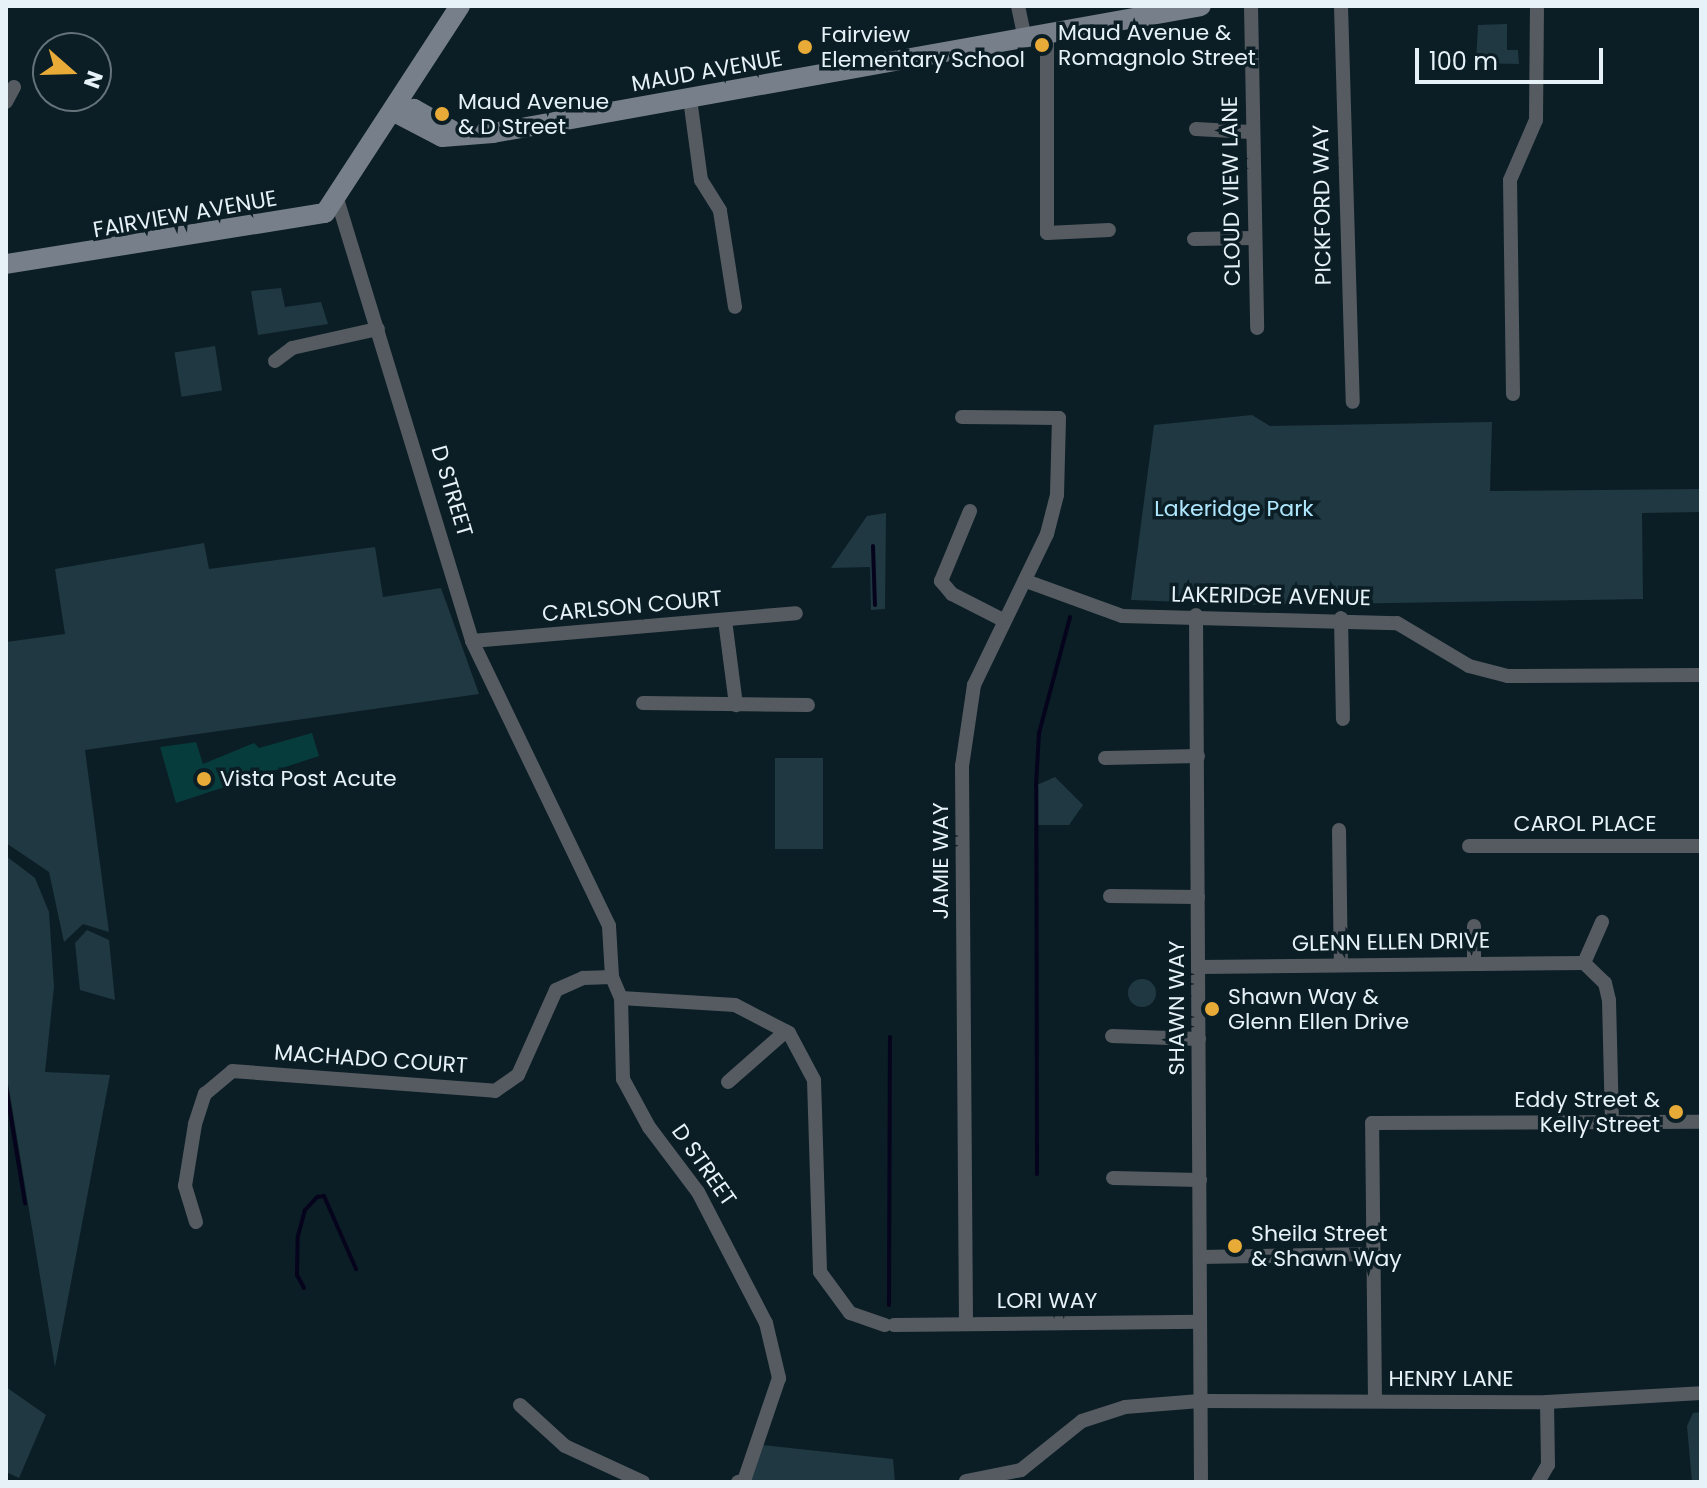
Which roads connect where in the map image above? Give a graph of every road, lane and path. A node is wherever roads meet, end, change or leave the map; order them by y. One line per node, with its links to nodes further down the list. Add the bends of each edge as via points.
1 (460, 6): 13 (street)
2 (1018, 6): 9 (street)
3 (1201, 6): 7 (street, MAUD AVENUE)
4 (1251, 6): 16 (street, CLOUD VIEW LANE)
5 (1341, 6): 31 (street, PICKFORD WAY)
6 (1537, 6): 30 (street, via 1536,120 1510,180)
7 (1132, 12): 8 (street, MAUD AVENUE)
8 (1047, 35): 9 (street, MAUD AVENUE); 20 (street, via 1047,233)
9 (1025, 39): 11 (street, MAUD AVENUE)
10 (14, 87): 12 (street)
11 (690, 99): 17 (street, MAUD AVENUE, via 493,133); 26 (street, via 701,180 720,211)
12 (6, 102)
13 (394, 112): 15 (street, MAUD AVENUE); 17 (street, via 414,109); 18 (street)
14 (1196, 129): 16 (street)
15 (423, 130): 17 (street, MAUD AVENUE, via 442,137); 18 (street)
16 (1250, 132): 21 (street, CLOUD VIEW LANE)
17 (457, 133)
18 (374, 145): 19 (street)
19 (338, 202): 23 (street, FAIRVIEW AVENUE, via 325,213 267,225); 28 (street, D STREET)
20 (1109, 230)
21 (1252, 238): 22 (street); 27 (street, CLOUD VIEW LANE)
22 (1194, 239)
23 (35, 263): 24 (street, FAIRVIEW AVENUE); 25 (street, FAIRVIEW AVENUE)
24 (6, 264)
25 (6, 275)
26 (735, 307)
27 (1257, 328)
28 (378, 329): 29 (street, via 292,348); 40 (street, D STREET)
29 (275, 361)
30 (1513, 394)
31 (1353, 402)
32 (962, 417): 34 (street, JAMIE WAY, via 1059,418 1057,495)
33 (970, 511): 38 (street, via 941,581 952,594)
34 (1026, 581): 36 (street, LAKERIDGE AVENUE, via 1122,616); 38 (street, JAMIE WAY)
35 (796, 613): 39 (street, CARLSON COURT)
36 (1196, 615): 37 (street, LAKERIDGE AVENUE); 46 (street, SHAWN WAY)
37 (1341, 618): 41 (street, LAKERIDGE AVENUE, via 1397,623 1469,666 1508,676); 45 (street)
38 (1001, 619): 73 (street, JAMIE WAY, via 974,685 962,766)
39 (725, 620): 40 (street, CARLSON COURT); 43 (street)
40 (472, 641): 59 (street, D STREET, via 609,926)
41 (1701, 675)
42 (643, 703): 43 (street)
43 (736, 705): 44 (street)
44 (808, 705)
45 (1343, 719)
46 (1198, 756): 47 (street); 52 (street, SHAWN WAY)
47 (1105, 758)
48 (1339, 830): 57 (street)
49 (1469, 846): 50 (street, CAROL PLACE)
50 (1701, 846)
51 (1110, 896): 52 (street)
52 (1198, 897): 58 (street, SHAWN WAY)
53 (1602, 922): 56 (street)
54 (1474, 926): 55 (street)
55 (1474, 963): 56 (street, GLENN ELLEN DRIVE); 57 (street, GLENN ELLEN DRIVE)
56 (1584, 963): 65 (street, via 1605,983 1609,1000)
57 (1341, 965): 58 (street, GLENN ELLEN DRIVE)
58 (1199, 967): 63 (street, SHAWN WAY)
59 (612, 977): 60 (street, D STREET); 69 (street, MACHADO COURT, via 583,978 556,990 518,1075 495,1091 232,1071 205,1094 195,1124 185,1186)
60 (621, 998): 61 (street, via 735,1005); 81 (street, D STREET, via 618,1058 630,1096 698,1192 766,1323 779,1378 744,1481)
61 (786, 1031): 64 (street); 73 (street, LORI WAY, via 814,1080 820,1272 850,1313 889,1325)
62 (1112, 1036): 63 (street)
63 (1199, 1039): 68 (street, SHAWN WAY)
64 (728, 1082)
65 (1612, 1121): 66 (street); 70 (street, via 1372,1123)
66 (1701, 1122)
67 (1113, 1178): 68 (street)
68 (1200, 1180): 71 (street, SHAWN WAY)
69 (196, 1222)
70 (1375, 1254): 71 (street); 76 (street)
71 (1200, 1257): 72 (street, SHAWN WAY)
72 (1200, 1322): 73 (street, LORI WAY); 75 (street, SHAWN WAY)
73 (966, 1323)
74 (1701, 1393): 77 (street, HENRY LANE)
75 (1200, 1401): 76 (street, HENRY LANE); 79 (street, HENRY LANE, via 1106,1410 1082,1421 1021,1470); 82 (street, SHAWN WAY)
76 (1375, 1401): 77 (street, HENRY LANE)
77 (1547, 1402): 83 (street, via 1548,1465)
78 (520, 1405): 80 (street, via 565,1446)
79 (966, 1481)
80 (643, 1482)
81 (738, 1482)
82 (1201, 1482)
83 (1538, 1482)

